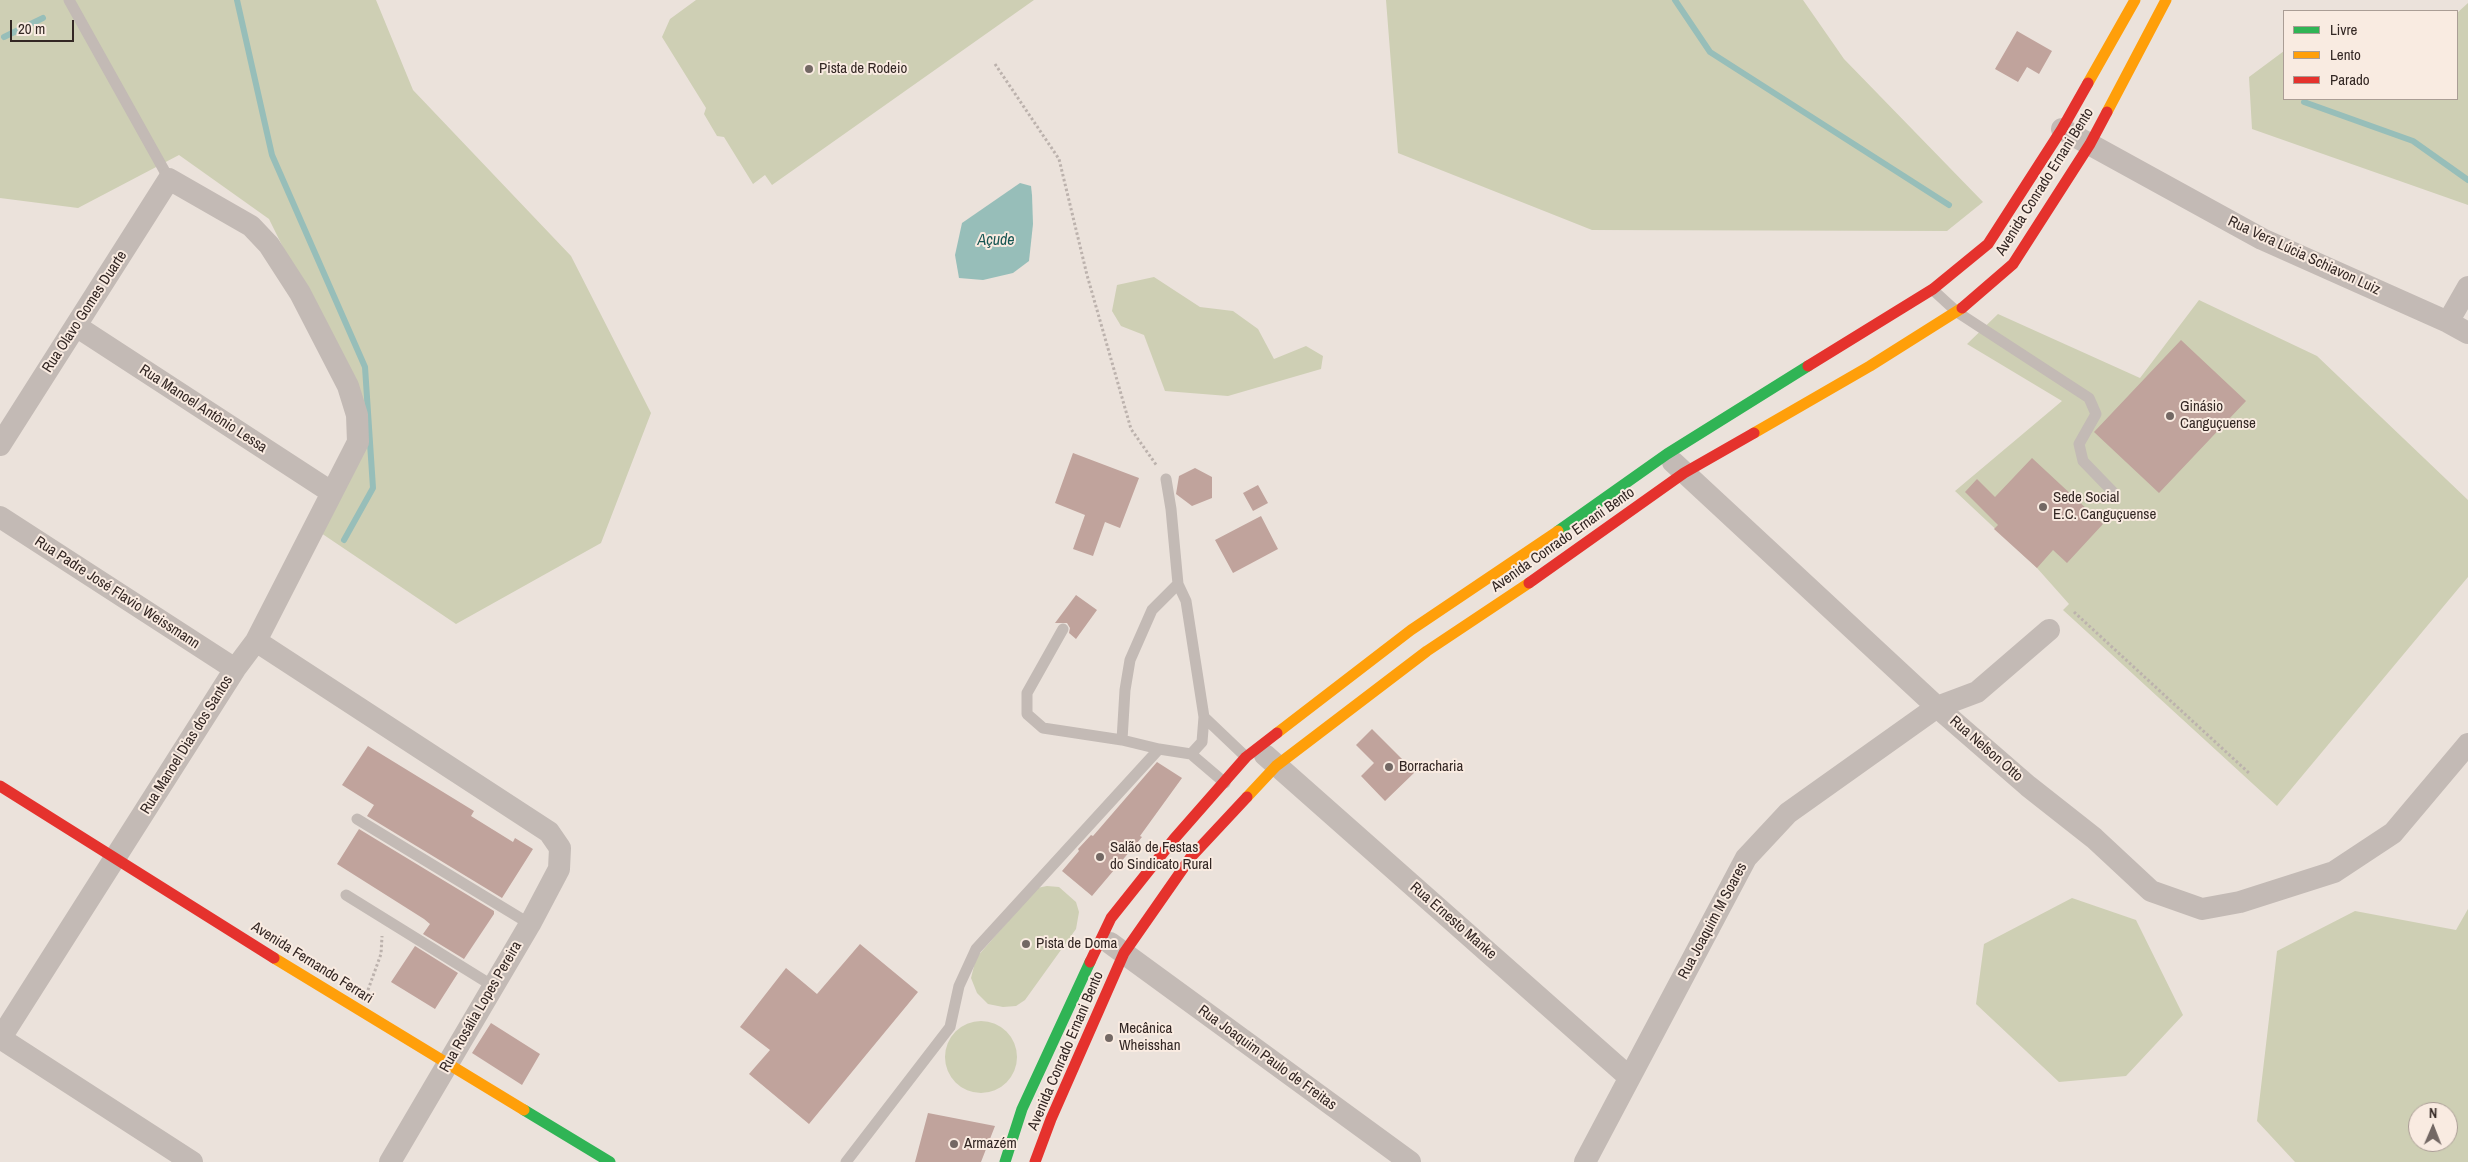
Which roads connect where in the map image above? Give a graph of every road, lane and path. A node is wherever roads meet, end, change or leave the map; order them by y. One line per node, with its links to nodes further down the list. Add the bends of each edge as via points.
1 (69, 0): 7 (lane)
2 (2135, 0): 5 (street, Avenida Conrado Ernani Bento)
3 (2166, 0): 6 (street, Avenida Conrado Ernani Bento)
4 (995, 64): 17 (path, via 1059,159 1087,275 1131,429)
5 (2062, 129): 6 (street, Rua Vera Lúcia Schiavon Luiz); 9 (street, Avenida Conrado Ernani Bento, via 1988,244)
6 (2090, 144): 10 (street, Avenida Conrado Ernani Bento, via 2013,264); 11 (street, Rua Vera Lúcia Schiavon Luiz, via 2262,239)
7 (169, 179): 12 (street, Rua Olavo Gomes Duarte); 18 (street, Rua Manoel Dias dos Santos, via 251,226 269,245 300,293 348,386 357,416 358,442)
8 (2468, 288): 11 (street)
9 (1932, 289): 10 (lane); 15 (street, Avenida Conrado Ernani Bento)
10 (1958, 312): 16 (street, Avenida Conrado Ernani Bento); 19 (lane, via 2089,398 2096,414 2079,444 2083,461)
11 (2448, 322): 13 (street, Rua Vera Lúcia Schiavon Luiz)
12 (76, 326): 14 (street, Rua Olavo Gomes Duarte); 18 (street, Rua Manoel Antônio Lessa)
13 (2468, 333)
14 (0, 445)
15 (1667, 454): 16 (street, Rua Nelson Otto); 25 (street, Avenida Conrado Ernani Bento, via 1522,556)
16 (1684, 473): 25 (street, Avenida Conrado Ernani Bento, via 1539,577); 28 (street, Rua Nelson Otto)
17 (1166, 479): 21 (lane)
18 (331, 492): 26 (street, Rua Manoel Dias dos Santos)
19 (2113, 492)
20 (0, 517): 27 (street, Rua Padre José Flavio Weissmann)
21 (1178, 584): 29 (lane, via 1186,601); 30 (lane, via 1152,610 1130,660)
22 (2074, 612): 36 (path)
23 (1063, 629): 30 (lane, via 1027,693 1027,714 1043,728)
24 (2049, 630): 28 (street, Rua Joaquim M Soares, via 1977,692)
25 (1419, 640): 33 (street, Avenida Conrado Ernani Bento); 35 (street, Avenida Conrado Ernani Bento)
26 (256, 641): 27 (street, Rua Manoel Dias dos Santos); 43 (street, Rua Rosália Lopes Pereira, via 549,832 560,848 559,869)
27 (235, 669): 40 (street, Rua Manoel Dias dos Santos)
28 (1937, 707): 31 (street, Rua Nelson Otto, via 2094,838 2151,891 2202,909 2240,902 2334,872 2393,833); 50 (street, Rua Joaquim M Soares, via 1788,813 1746,858)
29 (1204, 717): 33 (lane); 34 (lane, via 1202,742)
30 (1122, 740): 32 (lane)
31 (2468, 744)
32 (1159, 749): 34 (lane); 56 (lane, via 976,949 959,986 950,1027)
33 (1252, 752): 35 (street, Rua Ernesto Manke); 38 (street, Avenida Conrado Ernani Bento)
34 (1191, 754): 38 (lane)
35 (1276, 766): 38 (street, Avenida Conrado Ernani Bento); 50 (street, Rua Ernesto Manke)
36 (2249, 773)
37 (0, 786): 40 (street, Avenida Fernando Ferrari)
38 (1234, 792): 44 (street, Avenida Conrado Ernani Bento, via 1174,838 1110,918); 45 (street, Avenida Conrado Ernani Bento)
39 (357, 819): 43 (lane)
40 (116, 858): 47 (street, Avenida Fernando Ferrari); 48 (street, Rua Manoel Dias dos Santos)
41 (346, 895): 42 (lane)
42 (380, 916): 46 (lane); 47 (path, via 381,954 370,988)
43 (530, 924): 46 (street, Rua Rosália Lopes Pereira)
44 (1101, 936): 45 (street, Rua Joaquim Paulo de Freitas); 51 (street, Avenida Conrado Ernani Bento)
45 (1124, 953): 52 (street, Avenida Conrado Ernani Bento); 59 (street, Rua Joaquim Paulo de Freitas)
46 (493, 986): 49 (street, Rua Rosália Lopes Pereira)
47 (356, 1009): 49 (street, Avenida Fernando Ferrari)
48 (0, 1038): 53 (street)
49 (448, 1065): 54 (street, Rua Rosália Lopes Pereira); 55 (street, Avenida Fernando Ferrari)
50 (1629, 1077): 60 (street, Rua Joaquim M Soares)
51 (1022, 1109): 52 (street); 57 (street, Avenida Conrado Ernani Bento)
52 (1052, 1119): 58 (street, Avenida Conrado Ernani Bento)
53 (192, 1162)
54 (390, 1162)
55 (610, 1162)
56 (846, 1162)
57 (1005, 1162)
58 (1035, 1162)
59 (1410, 1162)
60 (1585, 1162)

